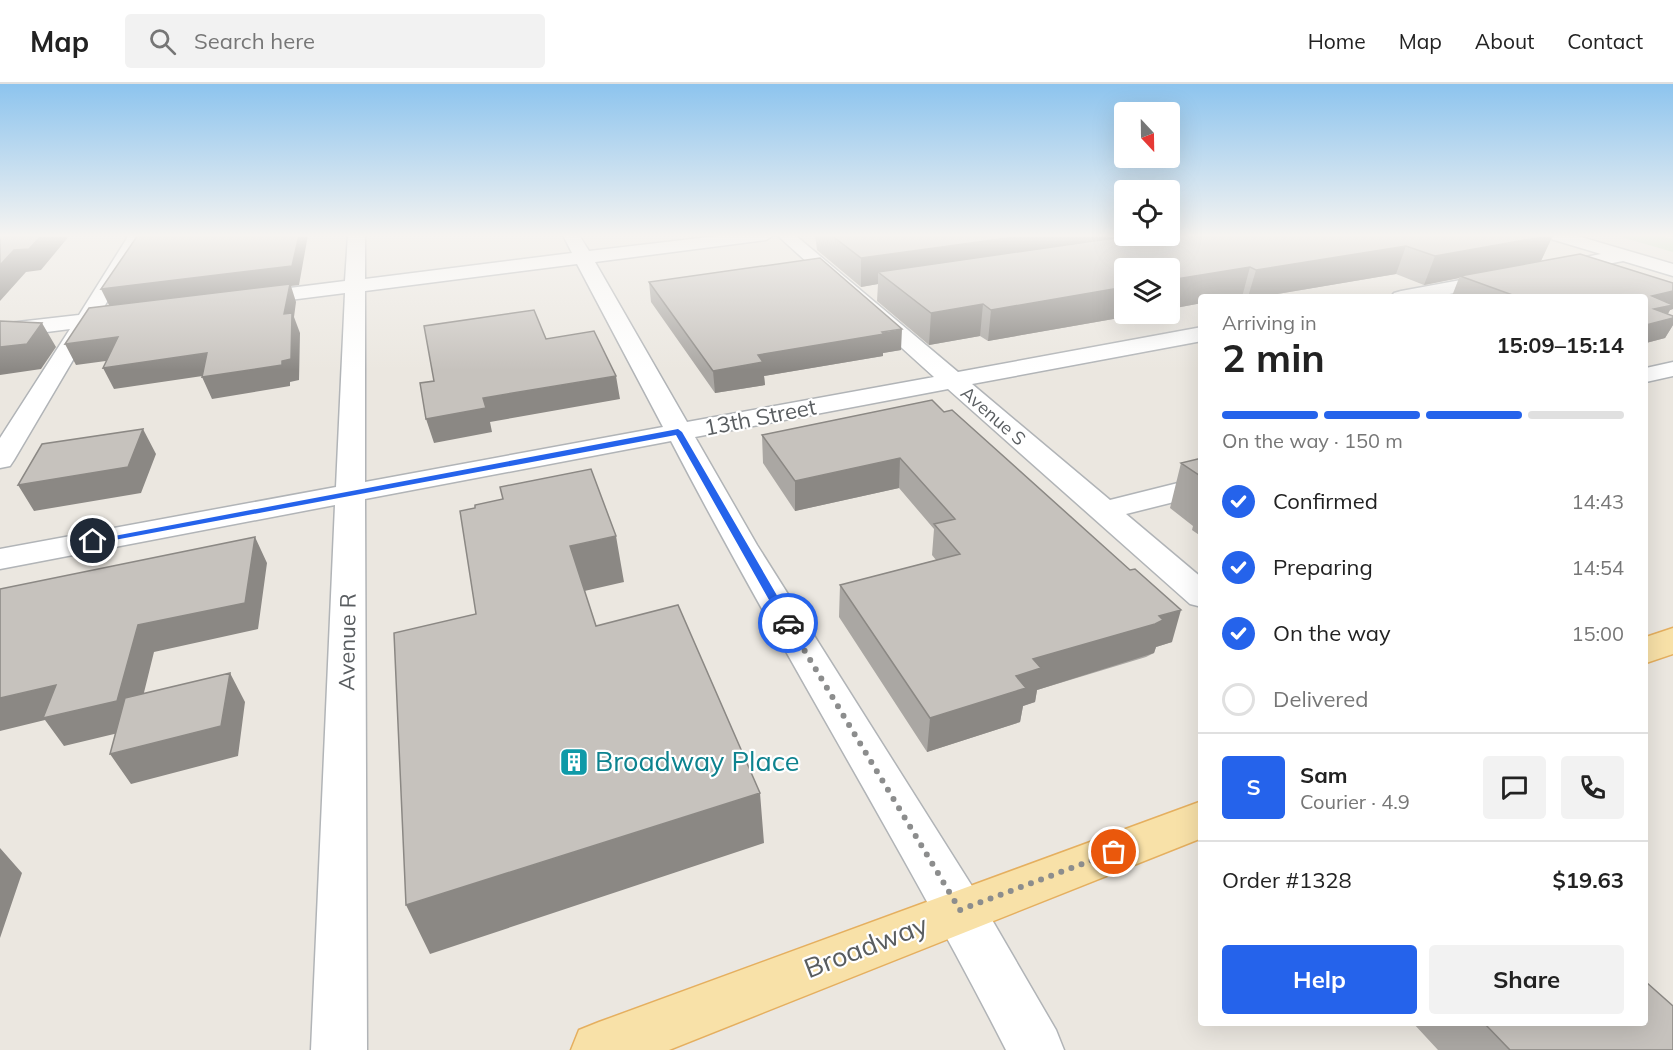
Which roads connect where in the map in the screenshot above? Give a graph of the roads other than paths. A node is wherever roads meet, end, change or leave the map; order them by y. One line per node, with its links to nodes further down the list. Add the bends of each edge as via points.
1 (110, 280): 13 (street)
2 (354, 280): 7 (street, Avenue R)
3 (387, 280): 7 (street)
4 (596, 280): 19 (street)
5 (837, 280): 10 (street, Avenue S)
6 (1494, 280): 9 (street)
7 (354, 286): 11 (street); 22 (street, Avenue R)
8 (884, 292): 10 (street)
9 (1417, 294)
10 (856, 296): 18 (street, Avenue S)
11 (226, 302)
12 (144, 313): 13 (street)
13 (86, 320): 14 (street); 20 (street)
14 (0, 331)
15 (1198, 335): 18 (street, 13th Street)
16 (1673, 369): 17 (street)
17 (1648, 375)
18 (953, 381): 19 (street, 13th Street); 23 (street, Avenue S)
19 (678, 432): 22 (street, 13th Street); 29 (street, via 741,545)
20 (0, 460)
21 (1198, 487): 23 (street)
22 (350, 493): 24 (street, 13th Street); 30 (street, Avenue R)
23 (1103, 511): 25 (street, Avenue S)
24 (0, 559)
25 (1198, 594)
26 (1673, 640): 27 (main road)
27 (1648, 650)
28 (1198, 821): 29 (main road, Broadway)
29 (960, 910): 31 (main road, Broadway); 32 (street)
30 (339, 1050)
31 (598, 1050)
32 (1036, 1050)

